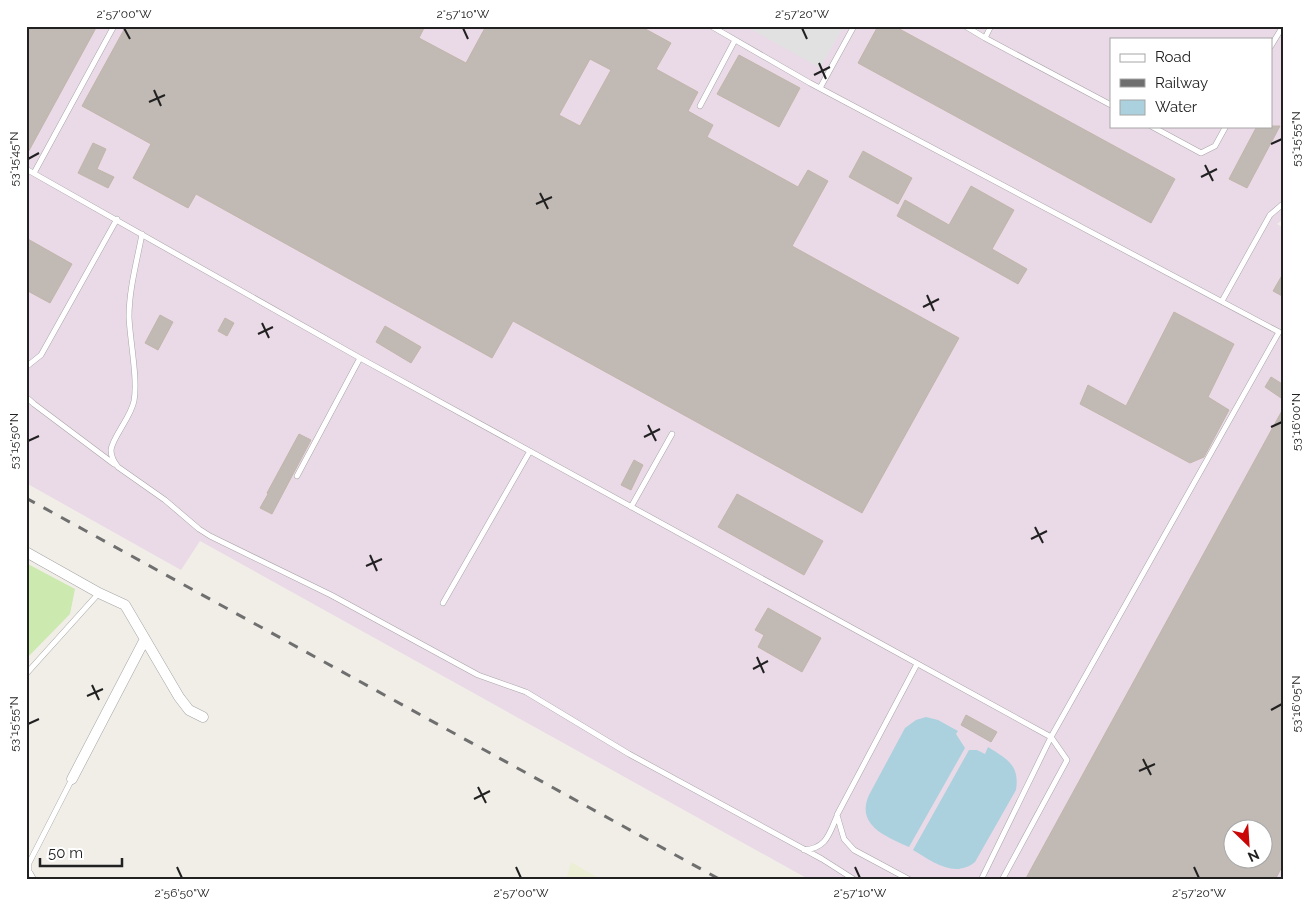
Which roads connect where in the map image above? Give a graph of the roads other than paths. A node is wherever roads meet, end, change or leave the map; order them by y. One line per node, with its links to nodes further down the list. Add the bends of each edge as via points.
1 (114, 26): 16 (lane)
2 (711, 26): 8 (lane)
3 (854, 26): 10 (lane)
4 (964, 26): 7 (lane)
5 (992, 26): 7 (lane)
6 (1283, 26): 9 (lane)
7 (985, 38): 11 (lane)
8 (735, 40): 10 (lane); 12 (lane)
9 (1272, 44)
10 (820, 88): 20 (lane)
11 (1110, 104)
12 (700, 106)
13 (1154, 128): 14 (lane, via 1201,153 1215,146)
14 (1225, 128)
15 (26, 169): 16 (lane)
16 (34, 173): 18 (lane)
17 (1284, 203): 20 (lane, via 1270,214)
18 (117, 219): 19 (lane); 23 (lane, via 41,355)
19 (142, 234): 22 (lane); 27 (lane, via 130,302 134,401 111,448)
20 (1222, 301): 21 (lane)
21 (1282, 333): 37 (lane)
22 (360, 358): 26 (lane); 28 (lane)
23 (26, 367)
24 (26, 397): 27 (lane)
25 (672, 434): 29 (lane)
26 (530, 451): 29 (lane); 32 (lane)
27 (118, 467): 40 (lane, via 210,536 331,595 478,675 526,692 629,754)
28 (297, 476)
29 (631, 507): 34 (lane)
30 (26, 552): 31 (street)
31 (99, 593): 33 (street, via 125,605); 35 (lane)
32 (443, 604)
33 (145, 639): 36 (street, via 179,697 189,710); 38 (street)
34 (917, 664): 37 (lane); 39 (lane)
35 (26, 674)
36 (203, 716)
37 (1051, 737): 45 (lane); 46 (lane, via 1067,760)
38 (72, 779): 41 (lane, via 29,863)
39 (837, 816): 40 (lane, via 821,846); 44 (lane, via 844,839 854,850)
40 (804, 850): 43 (lane)
41 (28, 874): 42 (lane)
42 (34, 880)
43 (854, 880)
44 (910, 880)
45 (981, 880)
46 (1002, 880)

